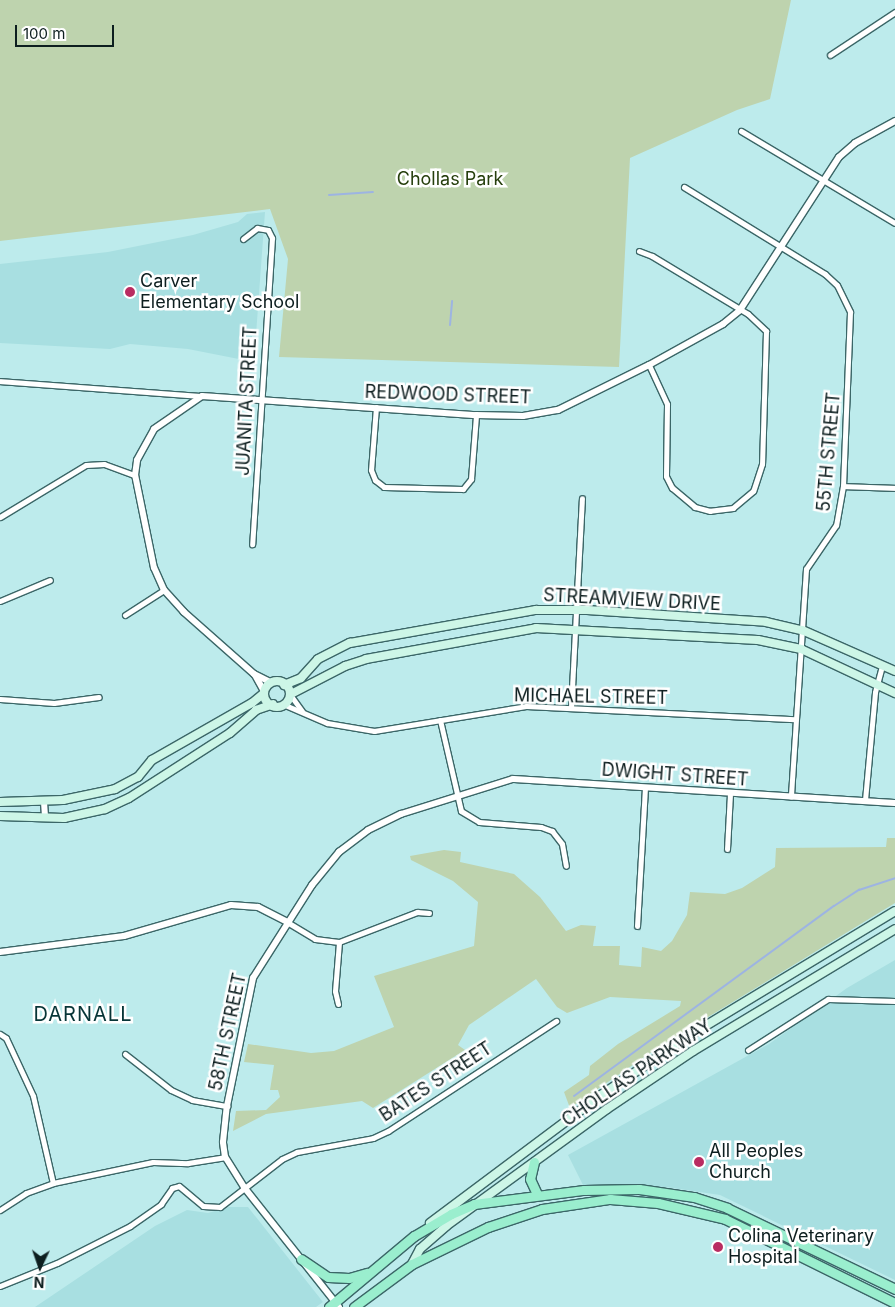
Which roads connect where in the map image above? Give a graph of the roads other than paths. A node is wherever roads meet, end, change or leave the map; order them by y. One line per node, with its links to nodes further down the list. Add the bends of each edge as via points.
1 (895, 12): 2 (street)
2 (830, 55)
3 (895, 121): 5 (street, REDWOOD STREET, via 855,143 839,157)
4 (741, 131): 5 (street)
5 (825, 180): 7 (street); 9 (street, REDWOOD STREET)
6 (684, 187): 9 (street, 55TH STREET)
7 (895, 223)
8 (243, 239): 15 (street, JUANITA STREET, via 257,228 268,230 272,238)
9 (782, 248): 11 (street, REDWOOD STREET); 19 (street, 55TH STREET, via 826,274 837,285 850,312)
10 (639, 251): 11 (street)
11 (740, 310): 12 (street, REDWOOD STREET, via 723,324); 12 (street, via 766,331 768,337 762,464 753,491 725,511 695,507 672,488 666,476 667,404)
12 (649, 365): 17 (street, REDWOOD STREET, via 558,410 523,416)
13 (0, 381): 14 (street, REDWOOD STREET)
14 (202, 396): 15 (street, REDWOOD STREET); 18 (street, via 154,429 137,460)
15 (261, 400): 16 (street, REDWOOD STREET); 23 (street, JUANITA STREET)
16 (376, 407): 17 (street, REDWOOD STREET); 17 (street, via 371,470 375,480 384,487 459,491 466,486 471,479)
17 (476, 415)
18 (135, 475): 22 (street, via 110,465 86,466); 25 (street, via 154,568)
19 (843, 486): 20 (street); 30 (street, 55TH STREET, via 836,525 806,569)
20 (895, 488)
21 (582, 498): 27 (street)
22 (0, 517)
23 (252, 544)
24 (50, 580): 26 (street)
25 (164, 590): 28 (street); 34 (street)
26 (0, 601)
27 (576, 610): 29 (street); 30 (main road, STREAMVIEW DRIVE, via 766,622); 37 (main road, STREAMVIEW DRIVE, via 525,610 350,643 318,659 301,678)
28 (125, 615)
29 (575, 629): 31 (main road, STREAMVIEW DRIVE, via 758,640); 40 (main road, STREAMVIEW DRIVE, via 527,628 366,659 345,666); 45 (street)
30 (802, 630): 31 (street, 55TH STREET); 32 (main road, STREAMVIEW DRIVE)
31 (801, 649): 36 (main road, STREAMVIEW DRIVE); 48 (street, 55TH STREET)
32 (882, 666): 33 (main road, STREAMVIEW DRIVE); 36 (street)
33 (895, 671)
34 (254, 674): 35 (street); 38 (street)
35 (270, 682): 37 (main road); 38 (main road)
36 (876, 684): 39 (main road, STREAMVIEW DRIVE); 53 (street)
37 (284, 685): 40 (main road)
38 (263, 692): 43 (main road); 55 (main road, via 253,703 152,760 138,777 115,789)
39 (895, 693)
40 (291, 695): 44 (main road); 46 (street, MICHAEL STREET)
41 (99, 698): 42 (street, via 54,704)
42 (0, 699)
43 (273, 704): 44 (main road); 58 (main road, via 256,710 230,733 117,803 64,818)
44 (285, 705): 46 (street, MICHAEL STREET)
45 (571, 707): 47 (street, MICHAEL STREET, via 526,706); 48 (street, MICHAEL STREET)
46 (302, 711): 47 (street, MICHAEL STREET, via 326,724 364,730)
47 (440, 720): 51 (street)
48 (795, 720): 52 (street, 55TH STREET)
49 (646, 789): 50 (street, DWIGHT STREET); 51 (street, DWIGHT STREET, via 513,779); 64 (street)
50 (730, 793): 52 (street, DWIGHT STREET); 59 (street)
51 (456, 796): 60 (street, via 461,811 470,819 552,831 562,844); 63 (street, 58TH STREET, via 401,814 358,836 330,861)
52 (791, 797): 53 (street, DWIGHT STREET)
53 (865, 800): 56 (street, DWIGHT STREET)
54 (0, 802): 55 (main road)
55 (44, 802): 58 (street)
56 (895, 802)
57 (0, 816): 58 (main road)
58 (45, 818)
59 (727, 849)
60 (566, 866)
61 (895, 911): 82 (main road, CHOLLAS PARKWAY, via 692,1034 601,1095)
62 (429, 913): 66 (street, via 417,912)
63 (287, 922): 66 (street, via 315,939); 67 (street, via 258,907 231,905 124,936); 74 (street, 58TH STREET, via 258,968 250,988)
64 (637, 926)
65 (895, 929): 76 (main road, CHOLLAS PARKWAY, via 693,1051)
66 (339, 942): 69 (street, via 335,991)
67 (0, 952)
68 (895, 1001): 72 (street, via 828,999)
69 (338, 1004)
70 (556, 1021): 78 (street, BATES STREET, via 388,1131 373,1138 297,1152)
71 (0, 1034): 77 (street, via 6,1038 33,1096)
72 (748, 1050)
73 (125, 1054): 74 (street, via 171,1090 192,1100)
74 (227, 1106): 75 (street, 58TH STREET, via 223,1142)
75 (225, 1157): 77 (street, via 188,1163 153,1162); 78 (street)
76 (534, 1162): 79 (main road, via 530,1180); 80 (main road, CHOLLAS PARKWAY)
77 (53, 1183): 81 (street, via 26,1193)
78 (244, 1187): 83 (street); 86 (street, BATES STREET, via 228,1203 216,1208 199,1204 179,1186 172,1188 161,1204 130,1226 57,1263)
79 (537, 1194): 80 (main road); 87 (main road, via 612,1189 694,1196 727,1208)
80 (474, 1204): 82 (main road); 84 (main road, CHOLLAS PARKWAY, via 420,1249)
81 (0, 1210)
82 (414, 1236): 85 (main road)
83 (300, 1259): 85 (main road, via 328,1277 350,1278); 89 (street)
84 (412, 1264): 88 (main road, via 517,1215 585,1200 636,1200 725,1219); 90 (main road)
85 (372, 1271): 89 (main road)
86 (0, 1286)
87 (895, 1289)
88 (895, 1303)
89 (334, 1305)
90 (354, 1307)

